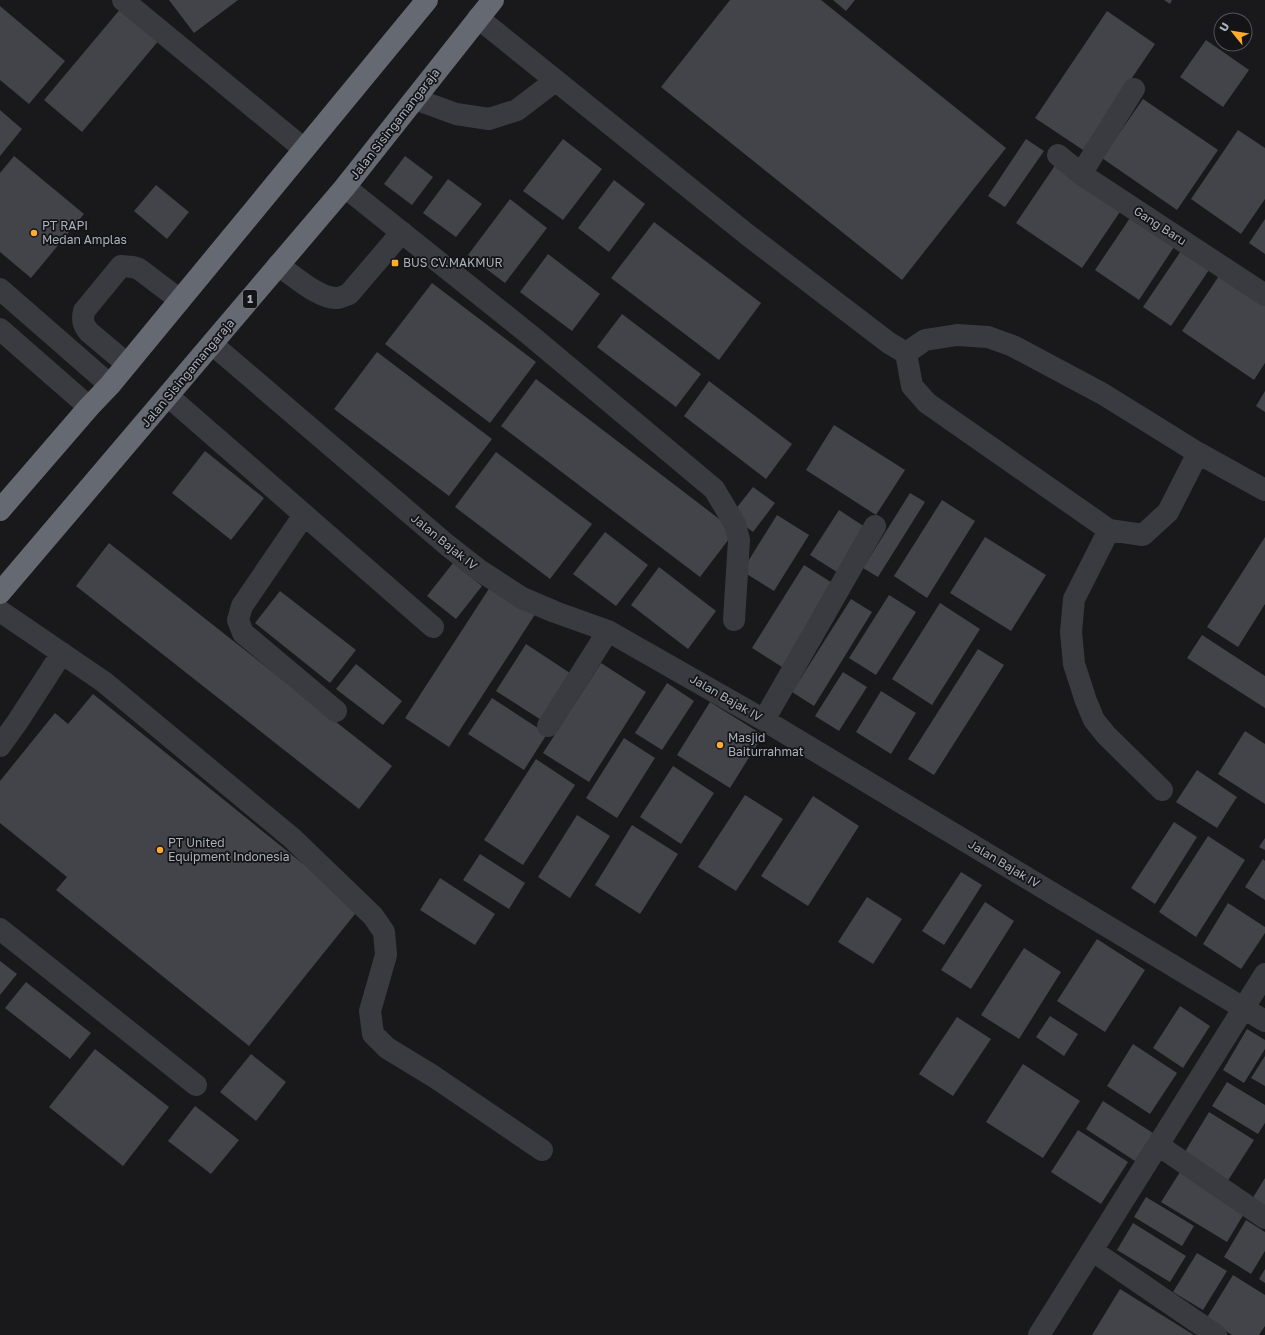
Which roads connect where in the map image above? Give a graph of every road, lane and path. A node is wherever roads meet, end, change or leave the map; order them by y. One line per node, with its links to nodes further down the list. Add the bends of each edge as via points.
1 (122, 0): 8 (street)
2 (427, 0): 8 (highway)
3 (493, 0): 4 (highway, Jalan Sisingamangaraja / 1)
4 (478, 18): 5 (street); 7 (highway, Jalan Sisingamangaraja / 1)
5 (555, 81): 7 (street, via 517,110 489,119 456,114); 19 (street, via 750,236)
6 (1134, 89): 10 (street)
7 (415, 99): 11 (highway, Jalan Sisingamangaraja / 1)
8 (304, 149): 16 (highway)
9 (1058, 155): 10 (street, Gang Baru)
10 (1081, 174): 15 (street, Gang Baru)
11 (345, 187): 12 (street); 13 (highway, Jalan Sisingamangaraja / 1)
12 (402, 232): 13 (street, via 349,294 337,298 324,296); 32 (street, via 714,489 735,524 739,540)
13 (278, 264): 18 (highway, Jalan Sisingamangaraja / 1)
14 (0, 289): 21 (street)
15 (1265, 295)
16 (180, 300): 20 (highway); 20 (street, via 139,269 121,266 84,311 82,318 89,332)
17 (3, 337): 23 (street)
18 (212, 344): 22 (highway, Jalan Sisingamangaraja / 1); 34 (street, Jalan Bajak IV, via 479,570 522,598)
19 (906, 353): 24 (street, via 925,340 957,335 988,337 1013,346 1103,394); 29 (street, via 912,386 926,404)
20 (127, 364): 21 (highway)
21 (110, 385): 23 (highway)
22 (168, 396): 27 (street); 30 (highway, Jalan Sisingamangaraja / 1)
23 (89, 407): 26 (highway)
24 (1198, 452): 25 (street); 29 (street, via 1168,512 1143,535)
25 (1265, 490)
26 (0, 510)
27 (304, 515): 33 (street); 36 (street, via 242,606 238,620 243,633)
28 (875, 526): 37 (street)
29 (1109, 530): 40 (street, via 1074,599 1071,632 1074,664 1094,720)
30 (0, 593)
31 (0, 611): 35 (street)
32 (734, 620)
33 (433, 627)
34 (608, 631): 37 (street, Jalan Bajak IV); 38 (street)
35 (62, 653): 39 (street); 47 (street, via 104,682 292,838 373,916 384,932 386,955 370,1011 374,1034 387,1048)
36 (336, 712)
37 (764, 720): 43 (street, Jalan Bajak IV)
38 (548, 726)
39 (0, 746)
40 (1162, 790)
41 (0, 929): 45 (street)
42 (1265, 974): 43 (street)
43 (1244, 1008): 44 (street, Jalan Bajak IV); 46 (street)
44 (1265, 1021)
45 (196, 1085)
46 (1158, 1145): 48 (street); 49 (street)
47 (542, 1150)
48 (1265, 1218)
49 (1093, 1251): 50 (street); 51 (street)
50 (1039, 1335)
51 (1216, 1335)

